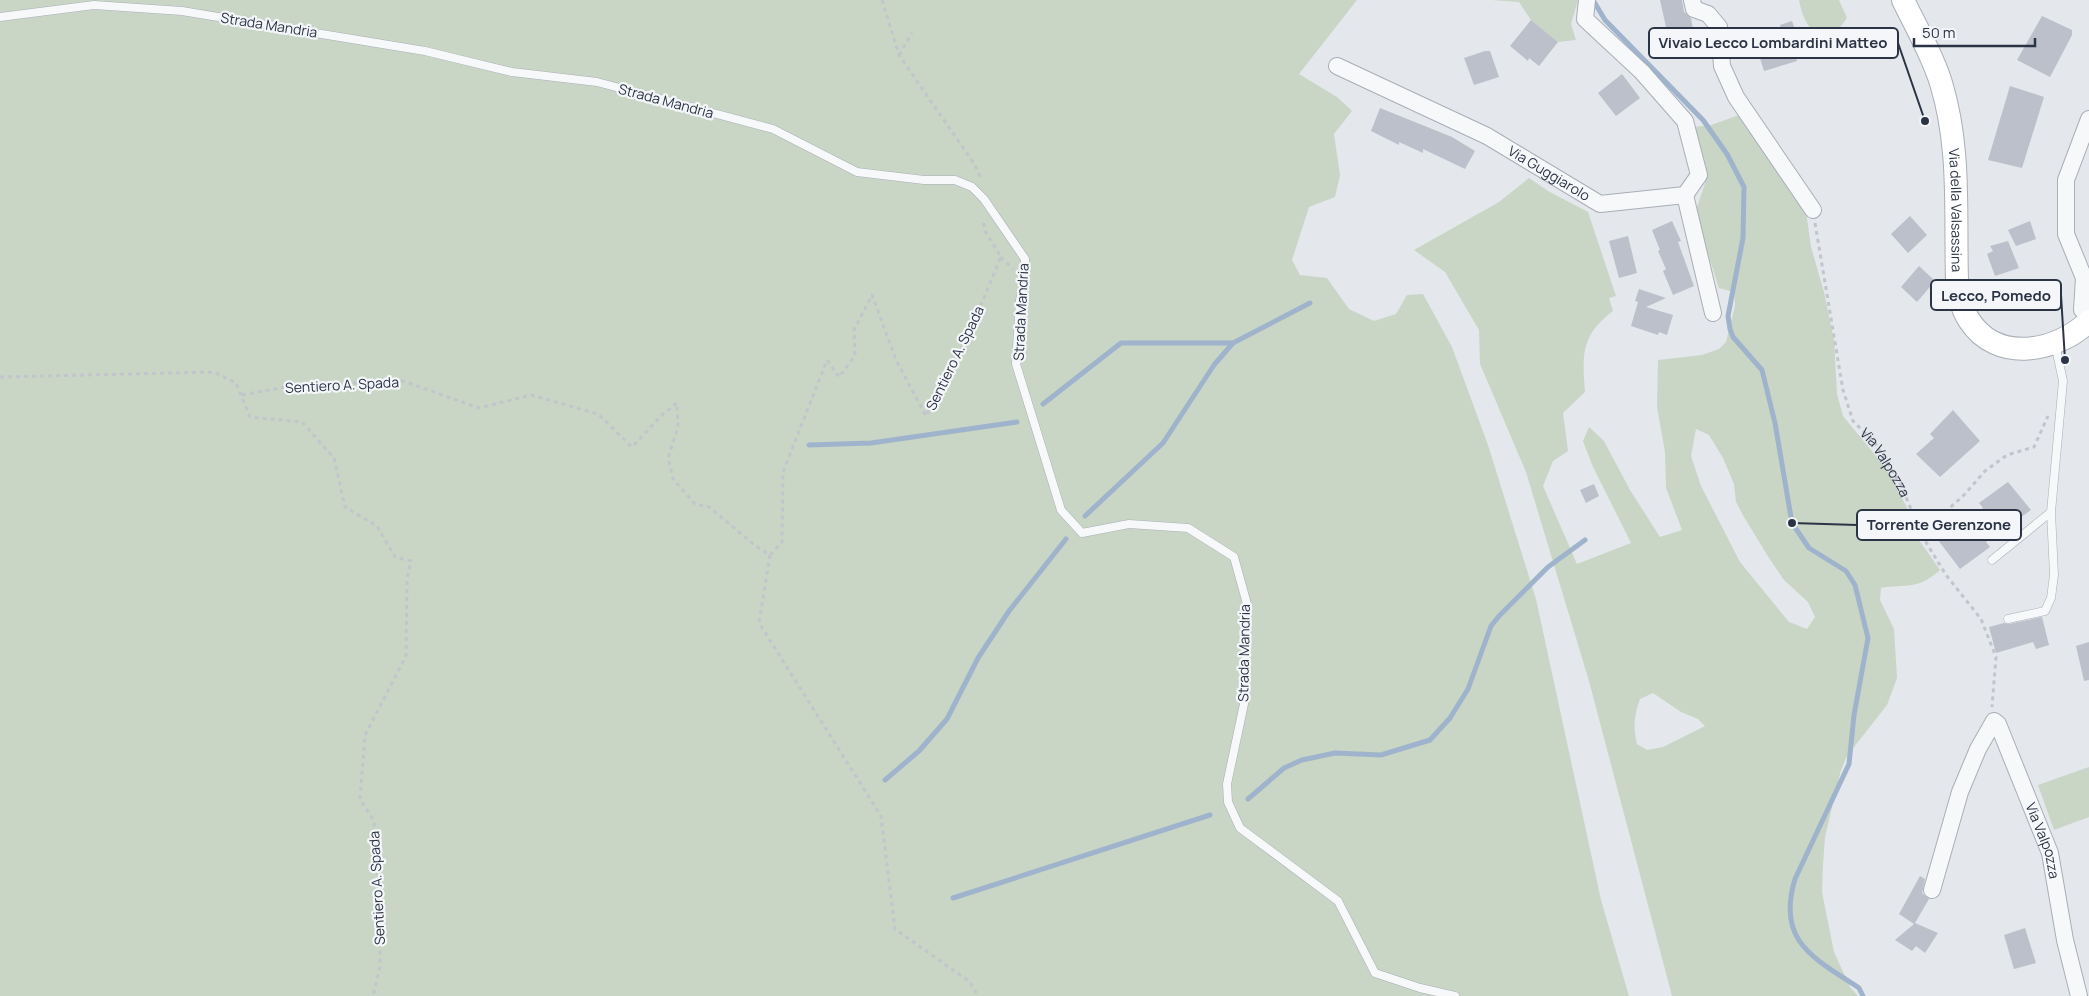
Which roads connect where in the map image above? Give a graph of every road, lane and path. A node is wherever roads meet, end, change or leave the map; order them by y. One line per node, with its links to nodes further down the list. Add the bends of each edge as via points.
1 (882, 0): 7 (path)
2 (1587, 0): 10 (street, via 1585,19 1642,72 1685,121 1699,175)
3 (1692, 0): 13 (street, via 1694,9 1708,14 1719,27 1722,66 1736,97)
4 (1903, 0): 17 (main road, Via della Valsassina, via 1937,74 1946,106 1956,160 1957,280 1965,312 1974,327 2000,345 2026,349)
5 (0, 17): 11 (lane, Strada Mandria, via 94,5 182,11 425,51 512,72 597,82 773,129 857,172 924,180 955,180 972,187)
6 (912, 33): 7 (path)
7 (899, 55): 11 (path, via 975,165 986,190)
8 (1338, 66): 10 (street, Via Guggiarolo, via 1487,136 1600,204)
9 (2089, 119): 15 (street, via 2066,180 2066,234 2084,278 2082,310)
10 (1685, 195): 14 (street)
11 (984, 199): 12 (lane, Strada Mandria)
12 (989, 207): 23 (path, Sentiero A. Spada, via 982,214 985,231 1001,257 966,340 926,416 896,360 872,295 854,330 855,356 839,377 827,360 783,472 782,542); 30 (lane, Strada Mandria, via 1026,259 1016,364 1061,510 1082,533 1129,524 1188,528 1234,557 1247,604 1244,704 1227,784 1228,802 1240,828 1338,901 1375,972)
13 (1813, 210): 22 (path, Via Valpozza, via 1843,390 1850,413 1853,421 1875,443 1902,487)
14 (1713, 313)
15 (2089, 316)
16 (2089, 321): 17 (main road, Via della Valsassina, via 2079,331)
17 (2055, 344): 20 (lane, via 2063,380)
18 (0, 377): 19 (path, via 214,372 236,383)
19 (242, 395): 23 (path, Sentiero A. Spada, via 296,386 403,381 479,408 531,395 598,414 632,447 677,403 678,427 668,458 673,479 694,504 708,507); 28 (path, Sentiero A. Spada, via 250,416 302,422 334,458 345,507 377,526 395,556 411,561 407,579 406,656 365,735 360,799 374,821 380,910 380,966)
20 (2061, 400): 21 (lane); 22 (path, via 2047,418 2034,447 2008,455 1985,471)
21 (2051, 512): 24 (lane); 25 (lane, via 2052,598 2044,611)
22 (1921, 534): 26 (path, Via Valpozza, via 1946,575 1981,619 1996,657 1991,702)
23 (770, 555): 29 (path, via 759,623 881,816 895,929 970,982)
24 (1992, 560)
25 (2008, 619)
26 (1994, 721): 27 (street, via 1960,792); 31 (street, Via Valpozza, via 1998,724 2050,853 2064,940)
27 (1932, 890)
28 (373, 996)
29 (978, 996)
30 (1455, 996)
31 (2079, 996)

